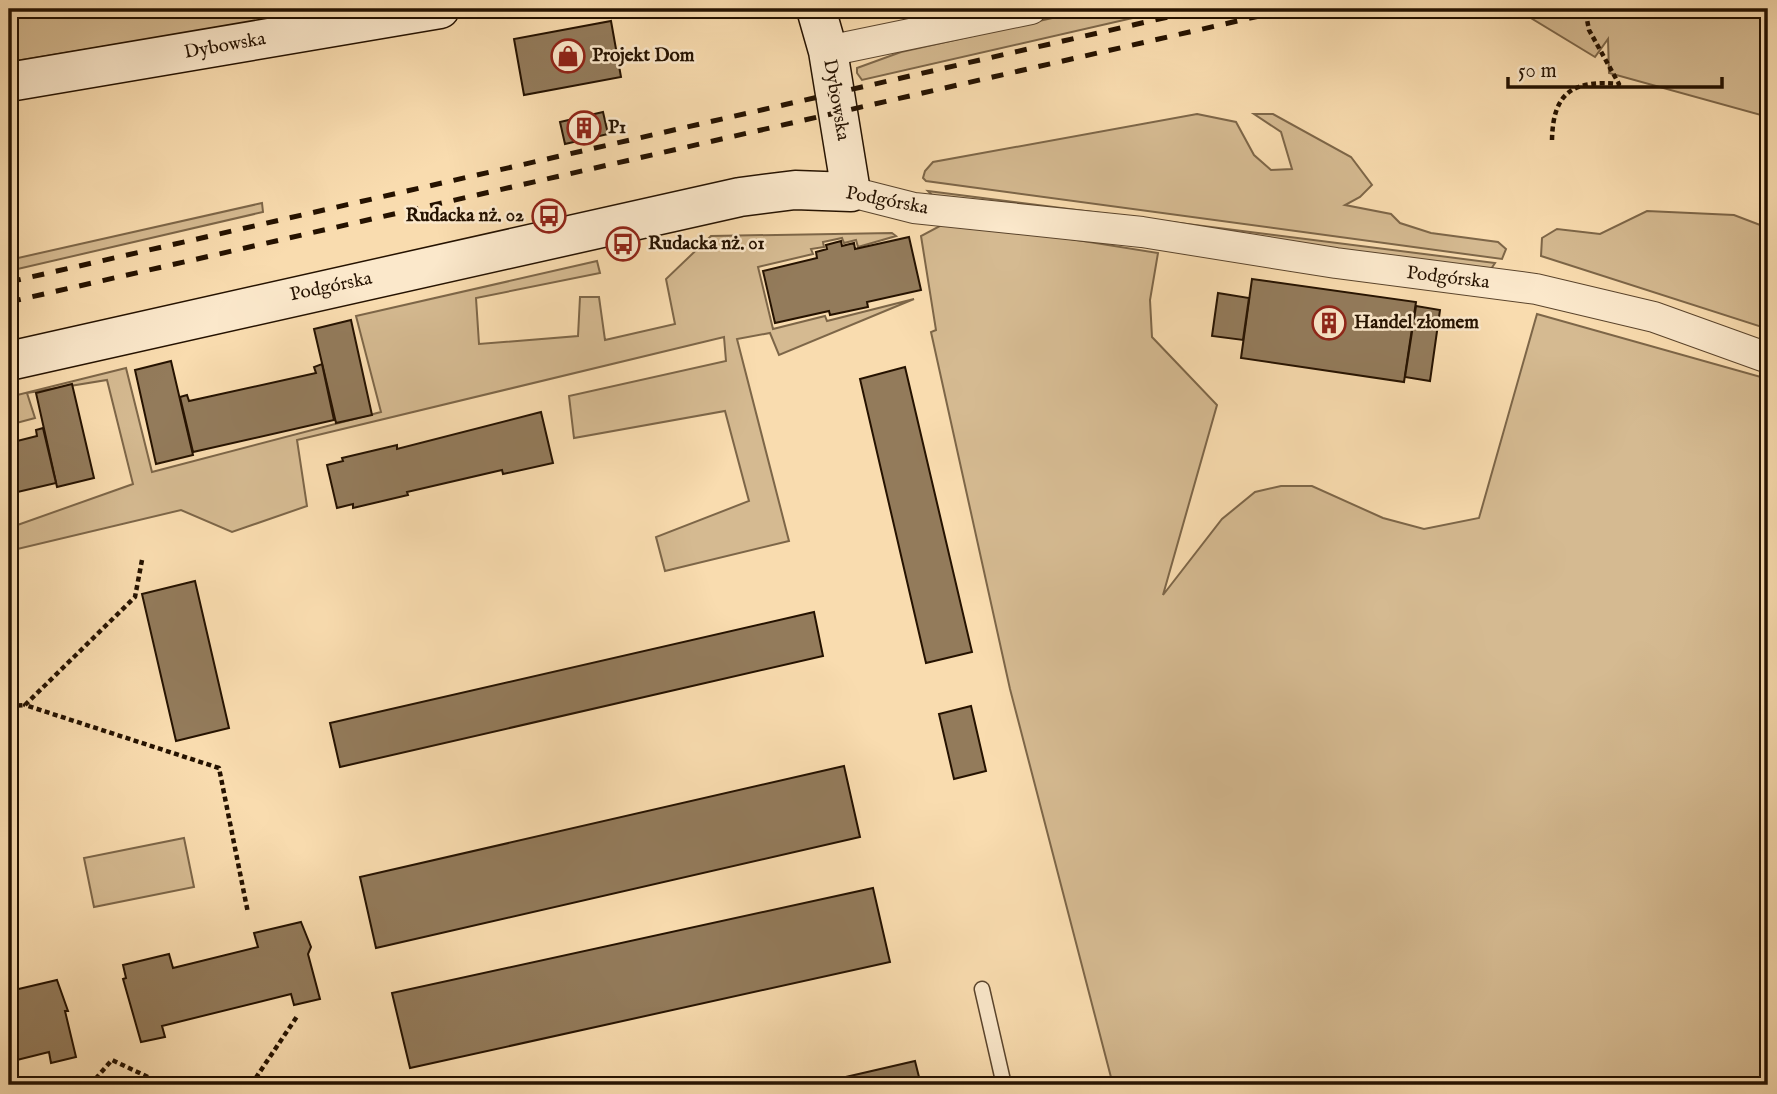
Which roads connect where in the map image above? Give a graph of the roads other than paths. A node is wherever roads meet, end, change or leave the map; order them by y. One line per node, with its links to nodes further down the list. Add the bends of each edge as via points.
1 (440, 9): 5 (street, Dybowska)
2 (816, 9): 4 (street, Dybowska)
3 (1031, 9): 4 (street)
4 (828, 51): 6 (street, Dybowska)
5 (9, 82)
6 (850, 192): 7 (street, Podgórska, via 914,208 1142,232 1536,289 1654,317); 8 (street, Podgórska, via 795,190 740,197)
7 (1768, 358)
8 (9, 361)
9 (982, 989): 10 (lane)
10 (1004, 1085)

